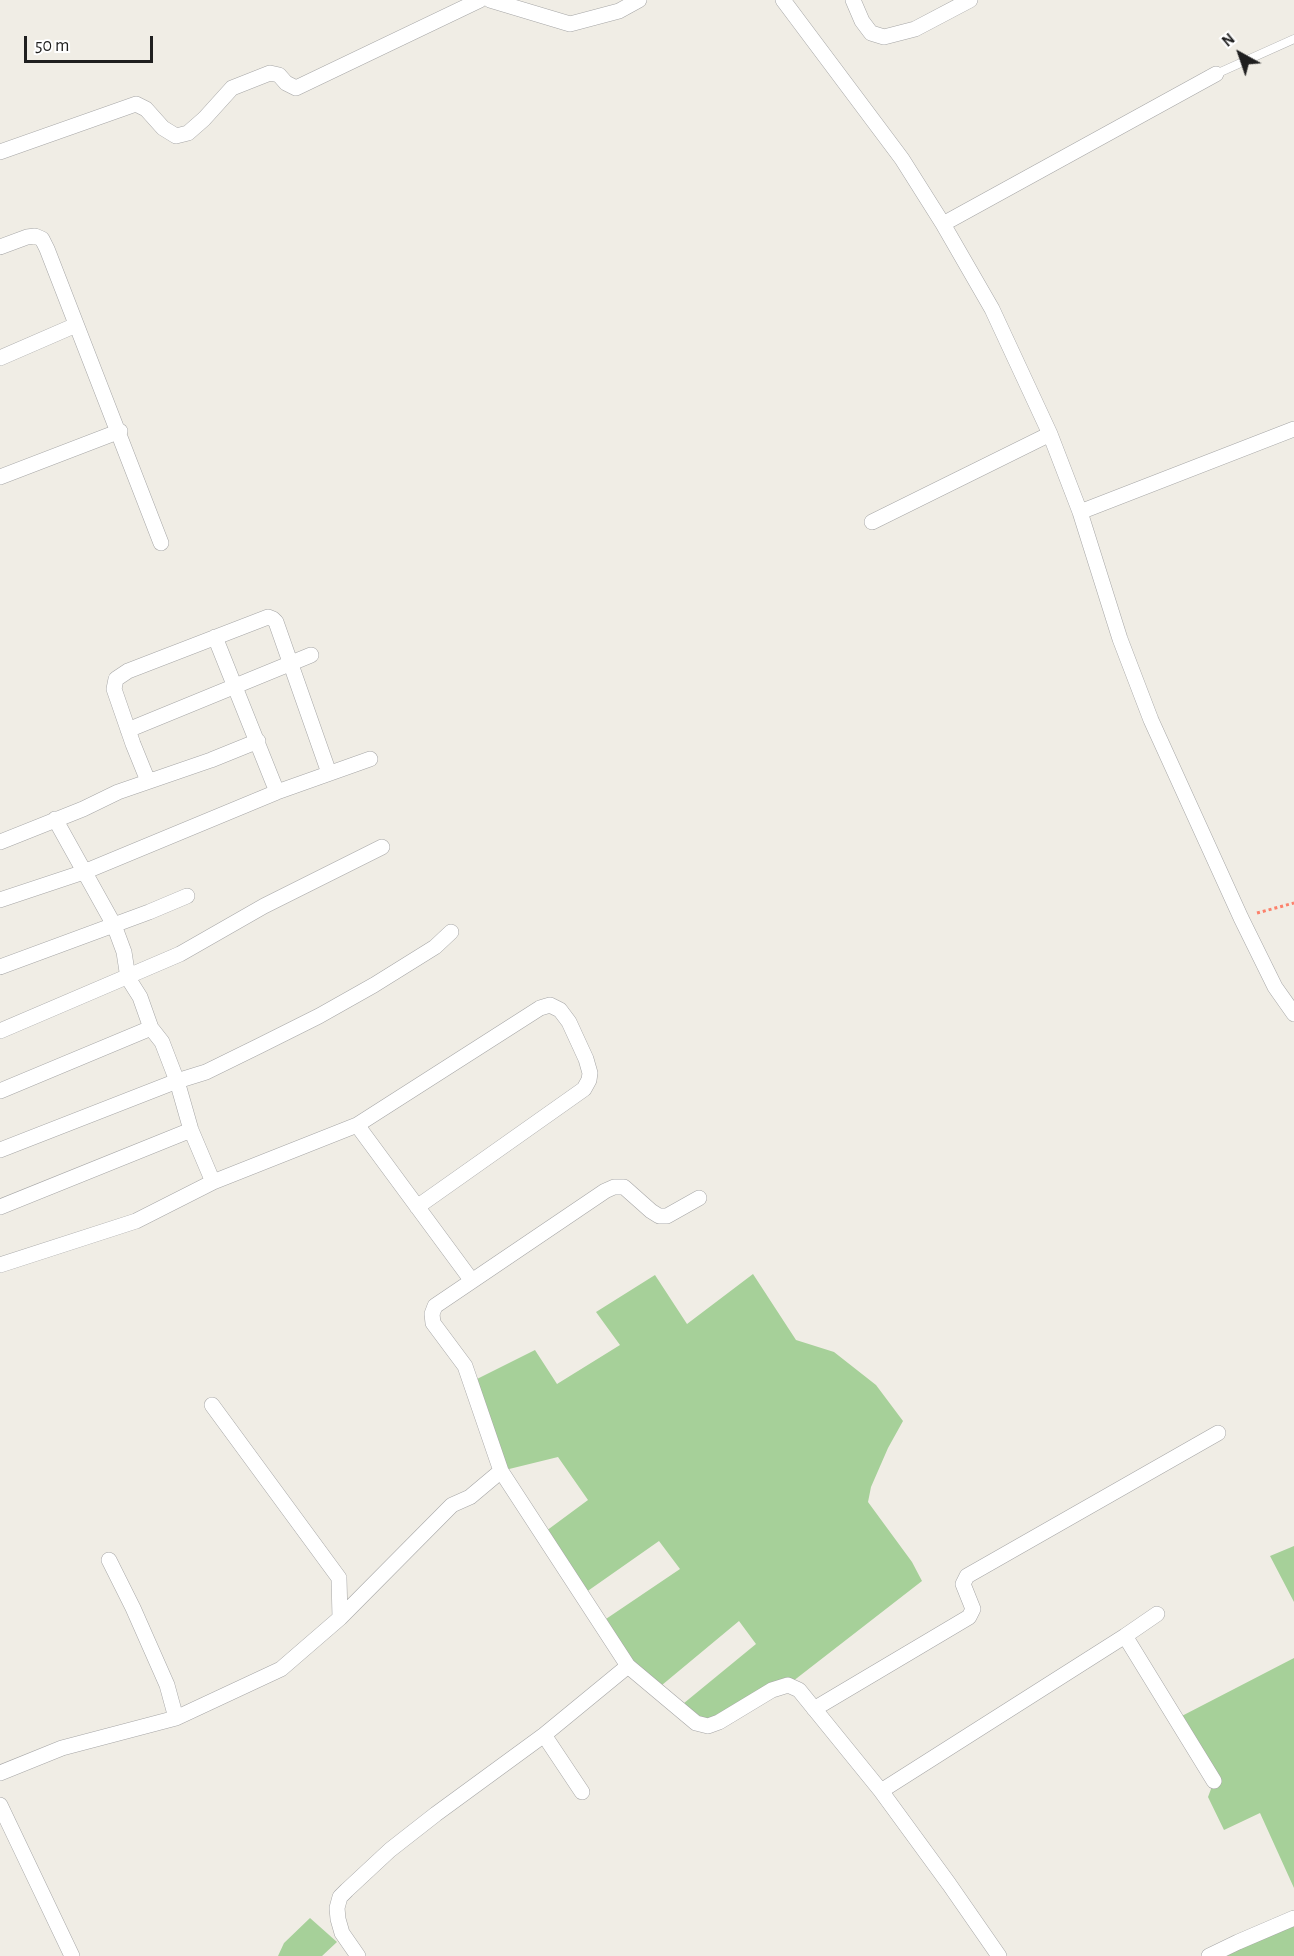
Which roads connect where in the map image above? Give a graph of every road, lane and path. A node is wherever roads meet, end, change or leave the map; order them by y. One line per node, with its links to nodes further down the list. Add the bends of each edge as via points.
1 (480, 0): 9 (street, via 296,88 270,73 232,88 188,133 176,136 136,104)
2 (490, 0): 3 (street, via 570,24 619,11)
3 (639, 0)
4 (783, 0): 10 (street, via 902,159)
5 (852, 0): 6 (street, via 871,33 884,37 915,29)
6 (970, 0)
7 (1294, 39): 8 (lane)
8 (1216, 74): 10 (street)
9 (0, 152)
10 (943, 224): 16 (street, via 992,309)
11 (0, 247): 12 (street, via 27,237 42,239)
12 (76, 325): 13 (street); 15 (street)
13 (0, 358)
14 (1294, 429): 18 (street)
15 (120, 432): 17 (street); 20 (street)
16 (1050, 434): 18 (street); 19 (street)
17 (0, 477)
18 (1080, 512): 38 (street, via 1120,639 1151,720)
19 (872, 522)
20 (161, 543)
21 (215, 638): 23 (street, via 268,617 273,619); 24 (street); 25 (street, via 128,670 116,680 114,689)
22 (311, 656): 23 (street)
23 (291, 664): 24 (street); 28 (street)
24 (236, 686): 25 (street); 26 (street)
25 (128, 730): 29 (street)
26 (258, 741): 29 (street); 30 (street)
27 (370, 759): 28 (street)
28 (329, 773): 30 (street)
29 (148, 781): 31 (street)
30 (277, 792): 34 (street)
31 (55, 819): 32 (street); 34 (street)
32 (0, 842)
33 (382, 847): 42 (street)
34 (84, 872): 36 (street); 39 (street)
35 (187, 896): 39 (street)
36 (0, 900)
37 (1294, 903): 38 (path)
38 (1241, 918): 43 (street, via 1275,987)
39 (114, 925): 41 (street); 42 (street)
40 (451, 932): 46 (street, via 435,947 320,1016 206,1072)
41 (0, 967)
42 (128, 978): 44 (street); 45 (street)
43 (1294, 1014)
44 (151, 1028): 46 (street, via 162,1042); 47 (street)
45 (0, 1030)
46 (177, 1081): 49 (street); 50 (street)
47 (0, 1091)
48 (357, 1125): 51 (street); 54 (street); 54 (street, via 540,1008 550,1005 569,1022 590,1073 584,1089)
49 (191, 1130): 51 (street); 53 (street)
50 (0, 1150)
51 (213, 1182): 55 (street, via 136,1221)
52 (699, 1198): 56 (street, via 668,1216 659,1216 624,1187 614,1187)
53 (0, 1207)
54 (417, 1207): 56 (street)
55 (0, 1265)
56 (472, 1281): 59 (street, via 435,1306 433,1323 465,1366)
57 (212, 1405): 62 (street, via 339,1578)
58 (1218, 1433): 65 (street, via 967,1576 963,1584 973,1609 969,1617)
59 (501, 1471): 62 (street, via 470,1497 452,1505); 64 (street)
60 (109, 1560): 66 (street, via 163,1675)
61 (1157, 1614): 63 (street)
62 (340, 1618): 66 (street, via 281,1669)
63 (1125, 1636): 69 (street); 70 (street)
64 (628, 1666): 65 (street, via 696,1723 708,1726 772,1689 788,1685 799,1690); 67 (street)
65 (814, 1709): 70 (street)
66 (176, 1718): 68 (street, via 62,1748)
67 (544, 1735): 71 (street); 75 (street, via 390,1850 340,1897 337,1908 342,1933)
68 (0, 1773)
69 (1214, 1781)
70 (881, 1791): 76 (street)
71 (582, 1792)
72 (0, 1805): 74 (street)
73 (1294, 1918): 77 (street)
74 (72, 1956)
75 (358, 1956)
76 (999, 1956)
77 (1209, 1956)

